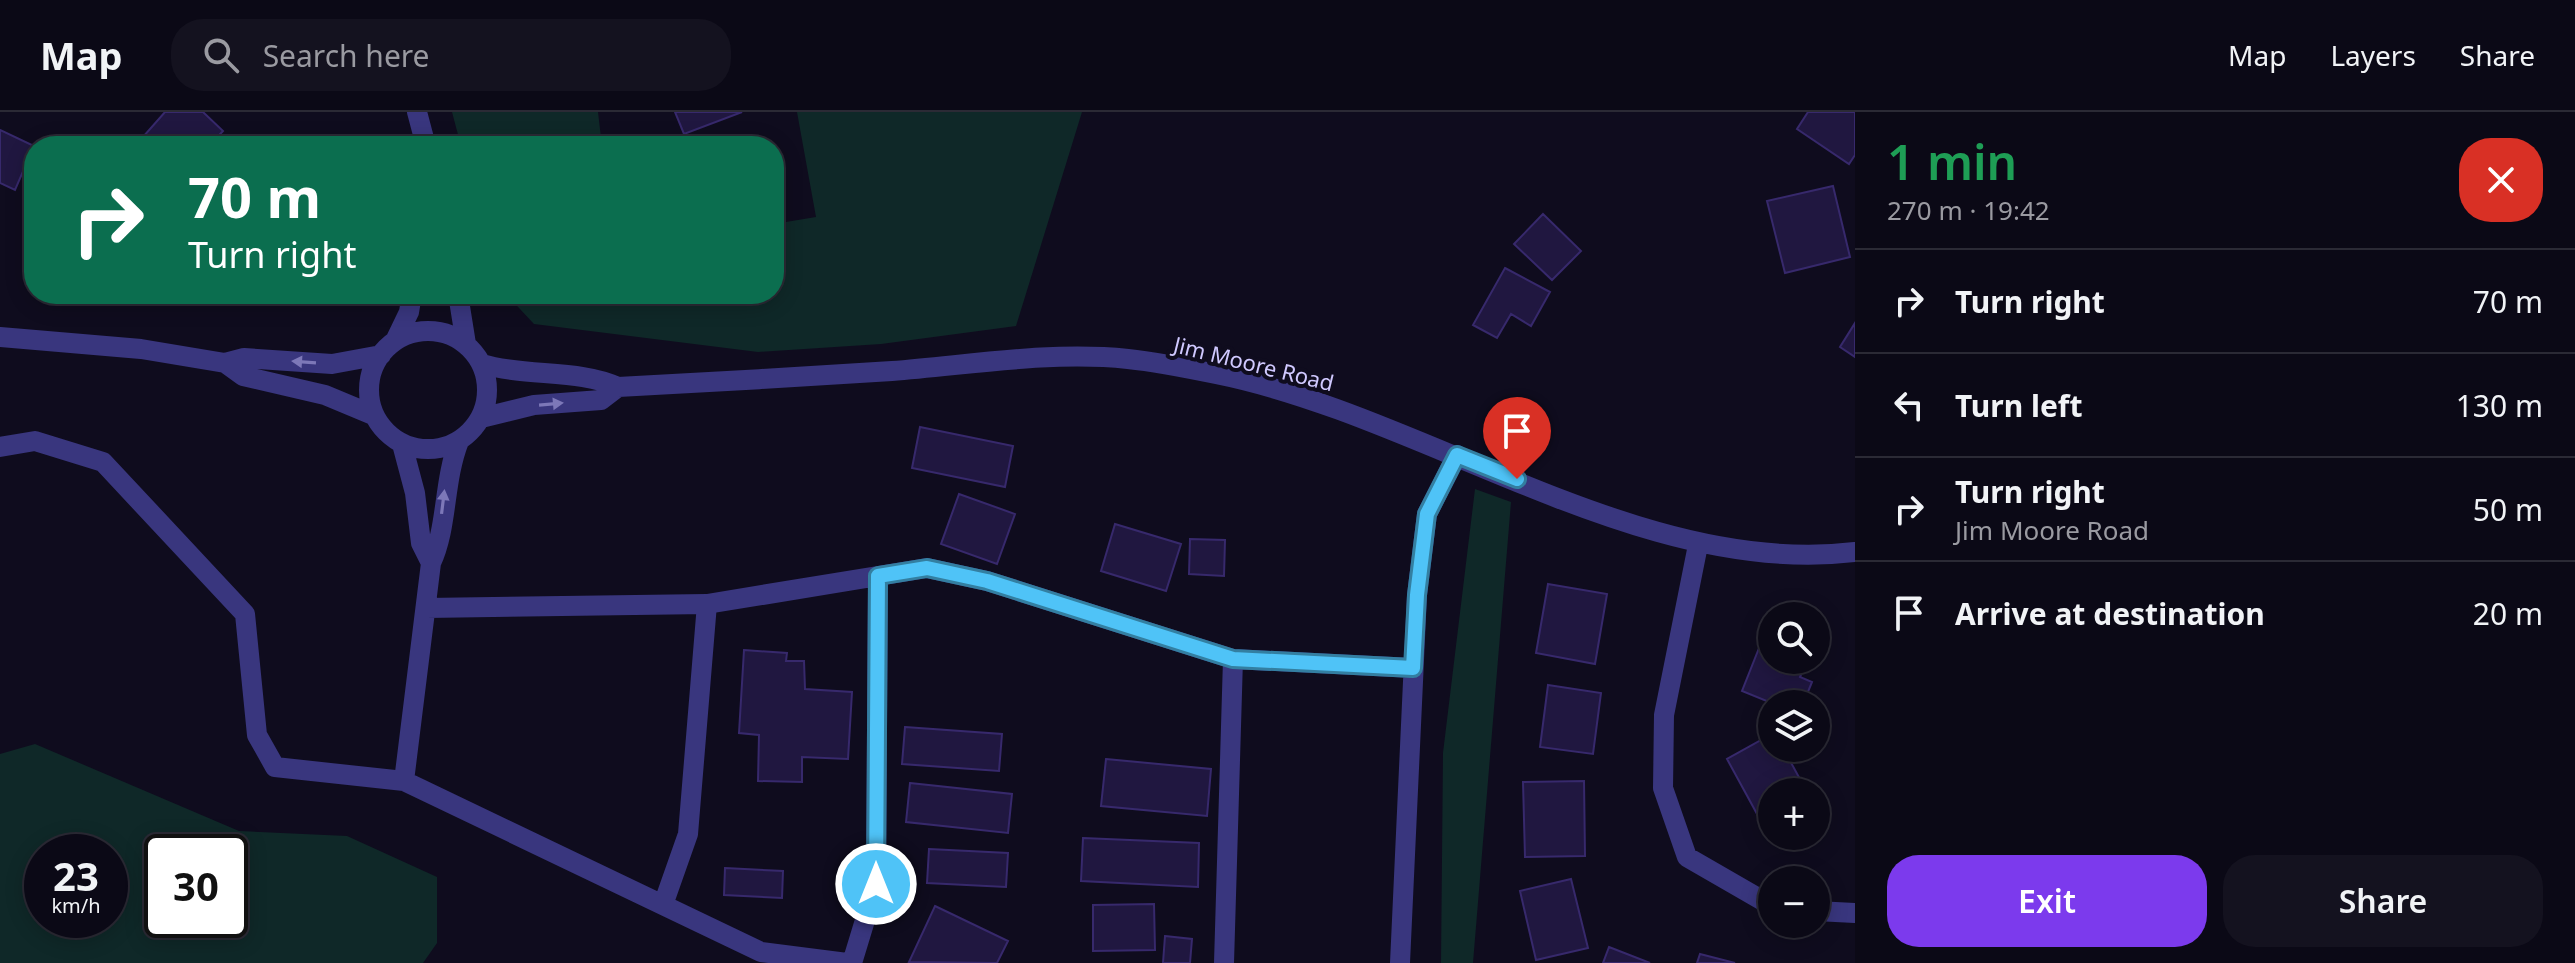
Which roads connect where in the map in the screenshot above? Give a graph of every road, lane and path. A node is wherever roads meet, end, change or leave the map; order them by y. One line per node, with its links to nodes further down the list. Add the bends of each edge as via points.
1 (417, 112): 2 (street)
2 (422, 136)
3 (410, 304): 6 (street)
4 (460, 304): 7 (street)
5 (0, 337): 9 (street, via 126,347)
6 (396, 339): 7 (street, via 433,331); 8 (street)
7 (466, 344): 10 (street)
8 (381, 355): 9 (street, one-way to 9, via 332,364 244,358); 12 (street, via 369,384)
9 (225, 363): 12 (street, via 243,376 325,395)
10 (482, 364): 11 (street, Jim Moore Road, via 508,372 599,378); 13 (street, via 487,402)
11 (618, 387): 13 (street, Jim Moore Road, one-way to 11, via 534,405 601,400); 17 (street, Jim Moore Road, via 993,361 1127,359 1219,374 1331,407)
12 (373, 415): 15 (street)
13 (481, 418): 14 (street)
14 (459, 441): 15 (street, via 423,449); 20 (street, one-way to 14, via 439,547 444,493)
15 (402, 444): 20 (street, via 421,543)
16 (0, 447): 26 (street, via 35,441 103,462 245,614 257,735 275,767)
17 (1457, 455): 18 (street, Jim Moore Road); 25 (street, via 1427,514)
18 (1698, 545): 19 (street, Jim Moore Road, via 1825,556); 27 (street, via 1664,715 1663,788 1687,857)
19 (1855, 552)
20 (431, 563): 23 (street)
21 (878, 576): 22 (street); 24 (street, via 927,568 987,581); 31 (street, via 876,884)
22 (707, 604): 23 (street); 28 (street, via 688,834)
23 (426, 608): 26 (street)
24 (1233, 659): 25 (street); 32 (street)
25 (1413, 668): 33 (street)
26 (404, 781): 28 (street)
27 (1758, 898)
28 (663, 905): 31 (street, via 761,952)
29 (1830, 912): 30 (street)
30 (1855, 913)
31 (850, 963)
32 (1224, 963)
33 (1400, 963)

